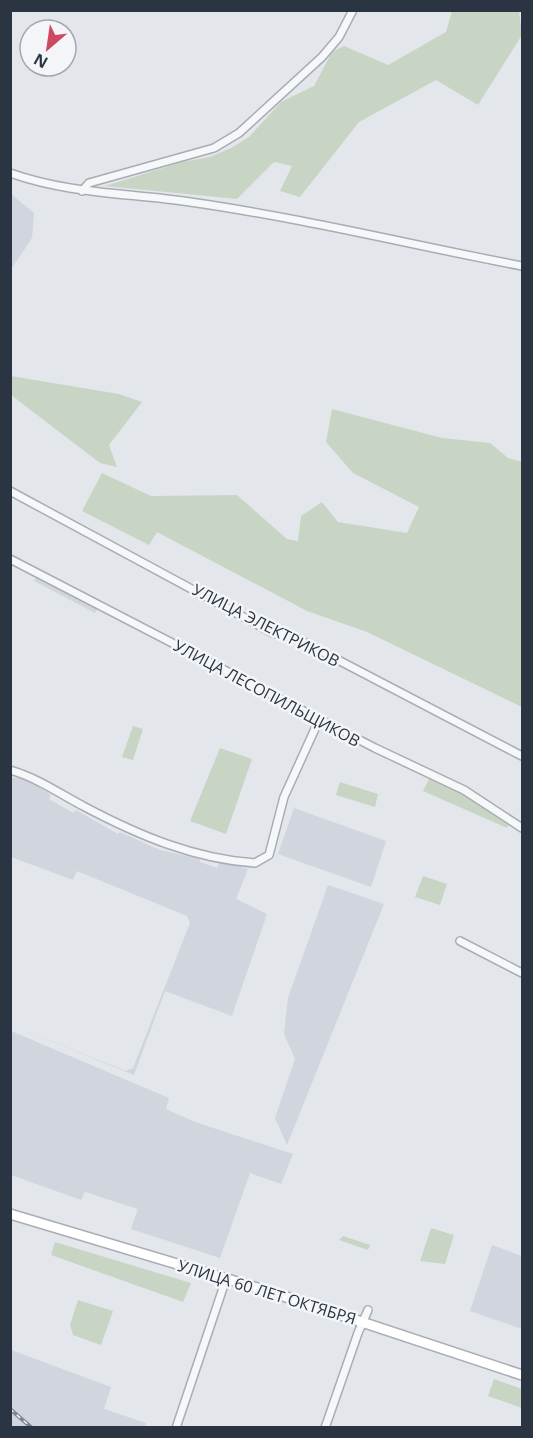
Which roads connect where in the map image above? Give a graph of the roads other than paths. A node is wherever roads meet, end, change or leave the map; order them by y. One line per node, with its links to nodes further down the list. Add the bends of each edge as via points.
1 (353, 10): 3 (street, via 339,38 322,57 239,133 214,148 89,183)
2 (10, 173): 3 (street)
3 (82, 191): 4 (street, via 190,202)
4 (522, 266)
5 (10, 491): 8 (street, УЛИЦА ЭЛЕКТРИКОВ, via 273,633 296,638)
6 (10, 559): 7 (street, УЛИЦА ЛЕСОПИЛЬЩИКОВ)
7 (319, 720): 9 (street, via 284,797 268,857 255,863 160,843 38,780); 10 (street, УЛИЦА ЛЕСОПИЛЬЩИКОВ, via 464,789)
8 (522, 756)
9 (10, 770)
10 (522, 828)
11 (460, 941): 12 (street)
12 (522, 973)
13 (10, 1214): 14 (main road, УЛИЦА 60 ЛЕТ ОКТЯБРЯ)
14 (223, 1277): 16 (main road, УЛИЦА 60 ЛЕТ ОКТЯБРЯ); 18 (street, via 223,1288)
15 (368, 1310): 16 (street)
16 (363, 1322): 17 (main road, УЛИЦА 60 ЛЕТ ОКТЯБРЯ); 19 (street)
17 (522, 1375)
18 (176, 1428)
19 (325, 1428)

